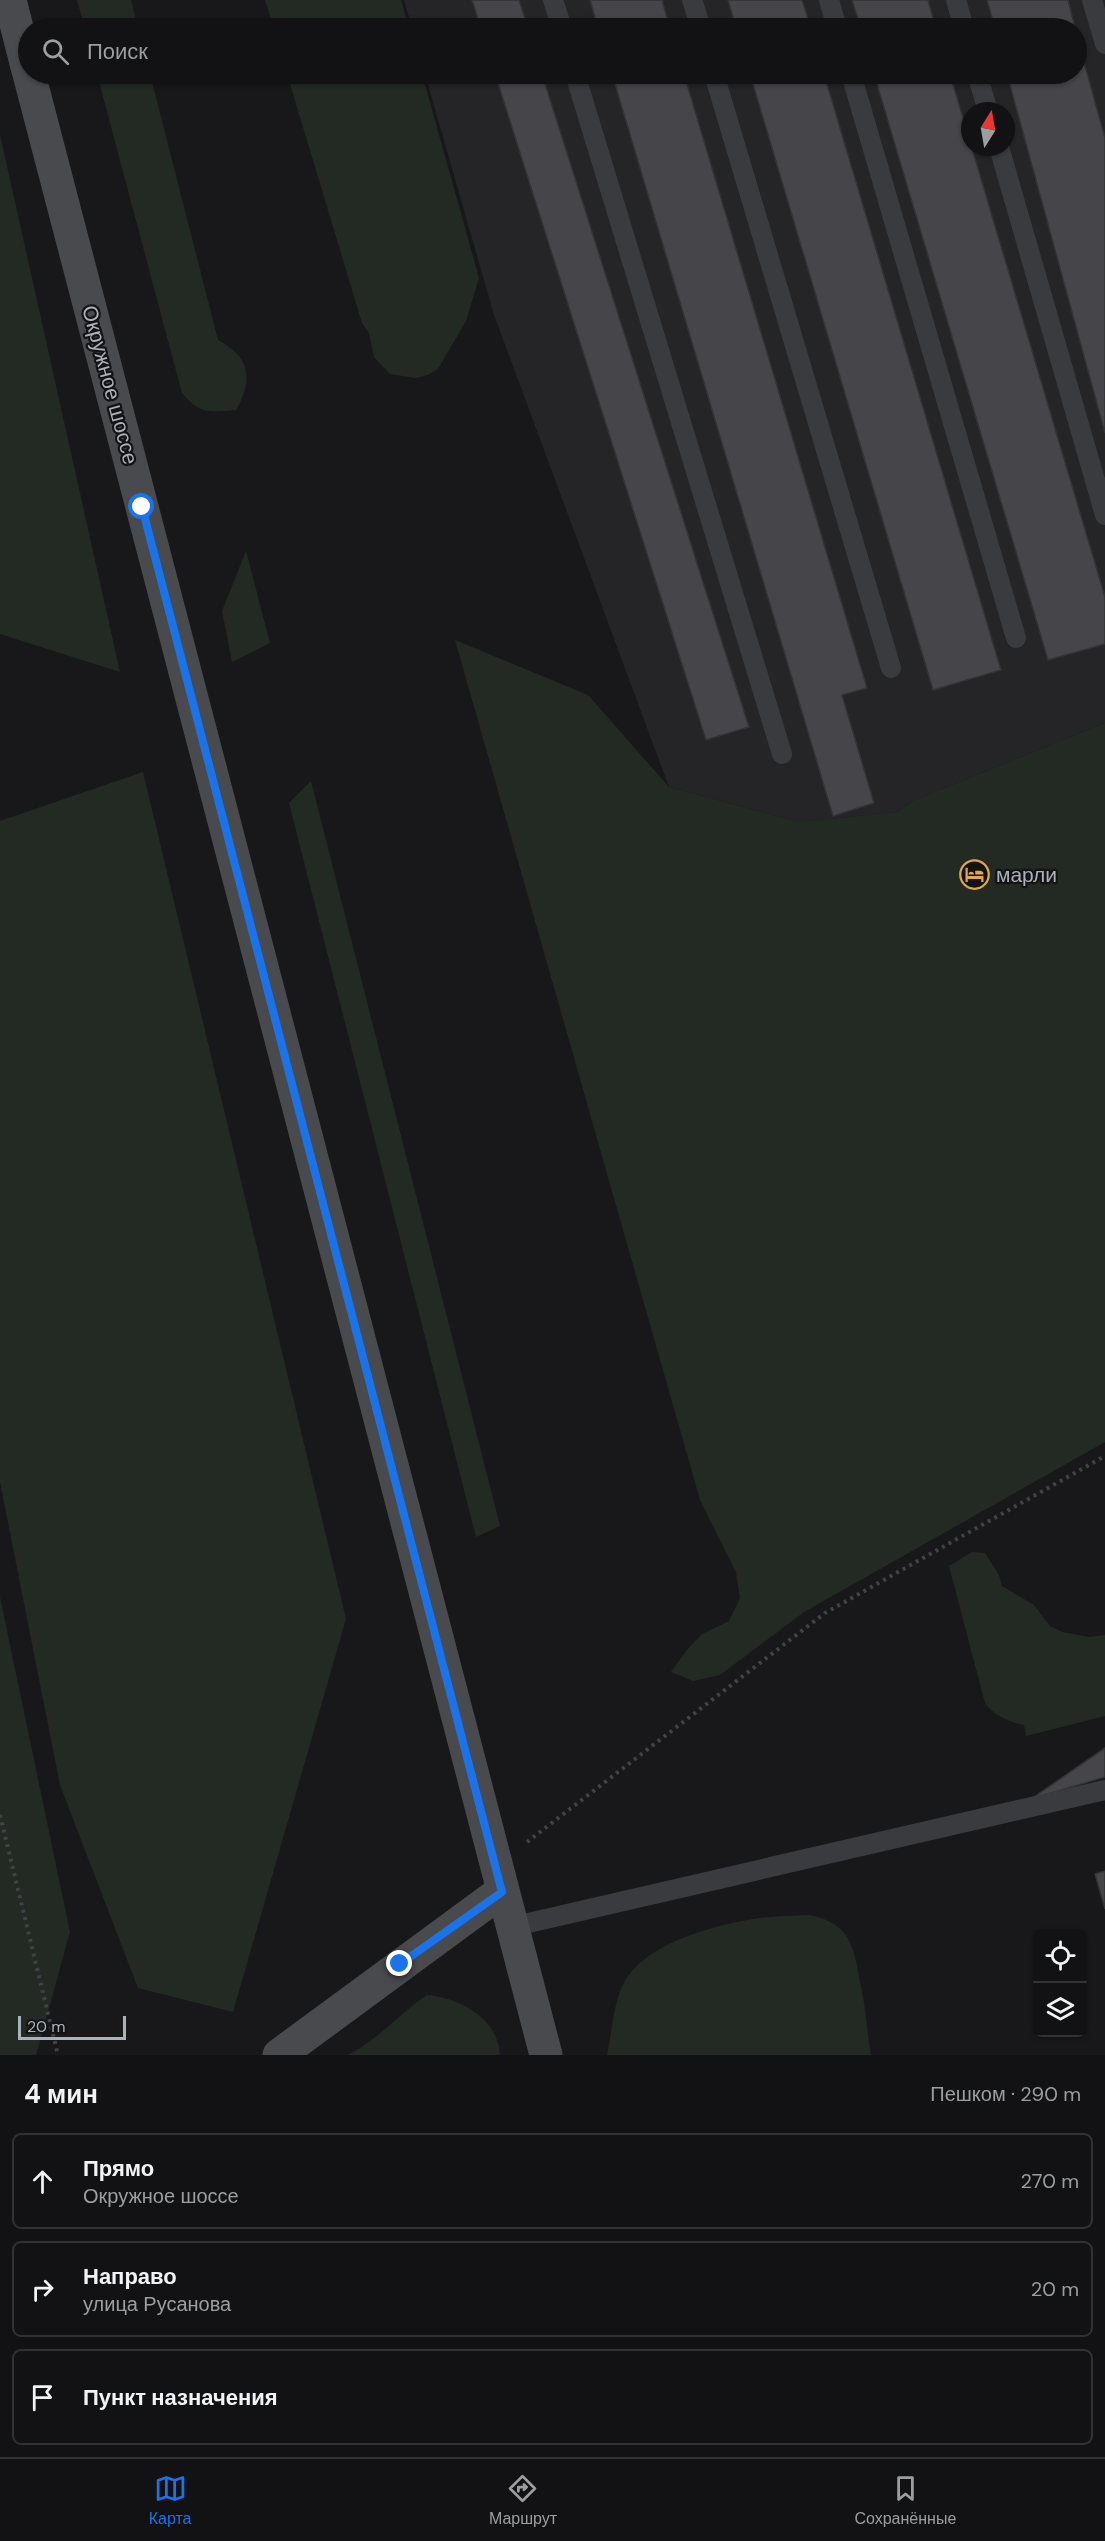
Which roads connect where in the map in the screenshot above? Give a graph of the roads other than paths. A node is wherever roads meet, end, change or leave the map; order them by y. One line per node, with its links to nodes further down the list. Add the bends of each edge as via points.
1 (10, 0): 11 (main road, Окружное шоссе)
2 (553, 0): 7 (lane)
3 (692, 0): 8 (lane)
4 (829, 0): 9 (lane)
5 (956, 0): 10 (lane)
6 (1092, 0): 12 (lane)
7 (559, 18)
8 (697, 18)
9 (834, 18)
10 (961, 18)
11 (18, 30)
12 (1105, 44)
13 (32, 84): 25 (main road, Окружное шоссе)
14 (578, 84): 23 (lane)
15 (717, 84): 22 (lane)
16 (854, 84): 21 (lane)
17 (980, 84): 18 (lane)
18 (985, 102)
19 (1002, 156): 20 (lane)
20 (1105, 515)
21 (1016, 638)
22 (891, 668)
23 (782, 754)
24 (1105, 1790): 26 (lane)
25 (499, 1879): 26 (main road, Окружное шоссе); 27 (main road)
26 (512, 1927): 28 (main road, Окружное шоссе)
27 (279, 2055)
28 (546, 2055)

